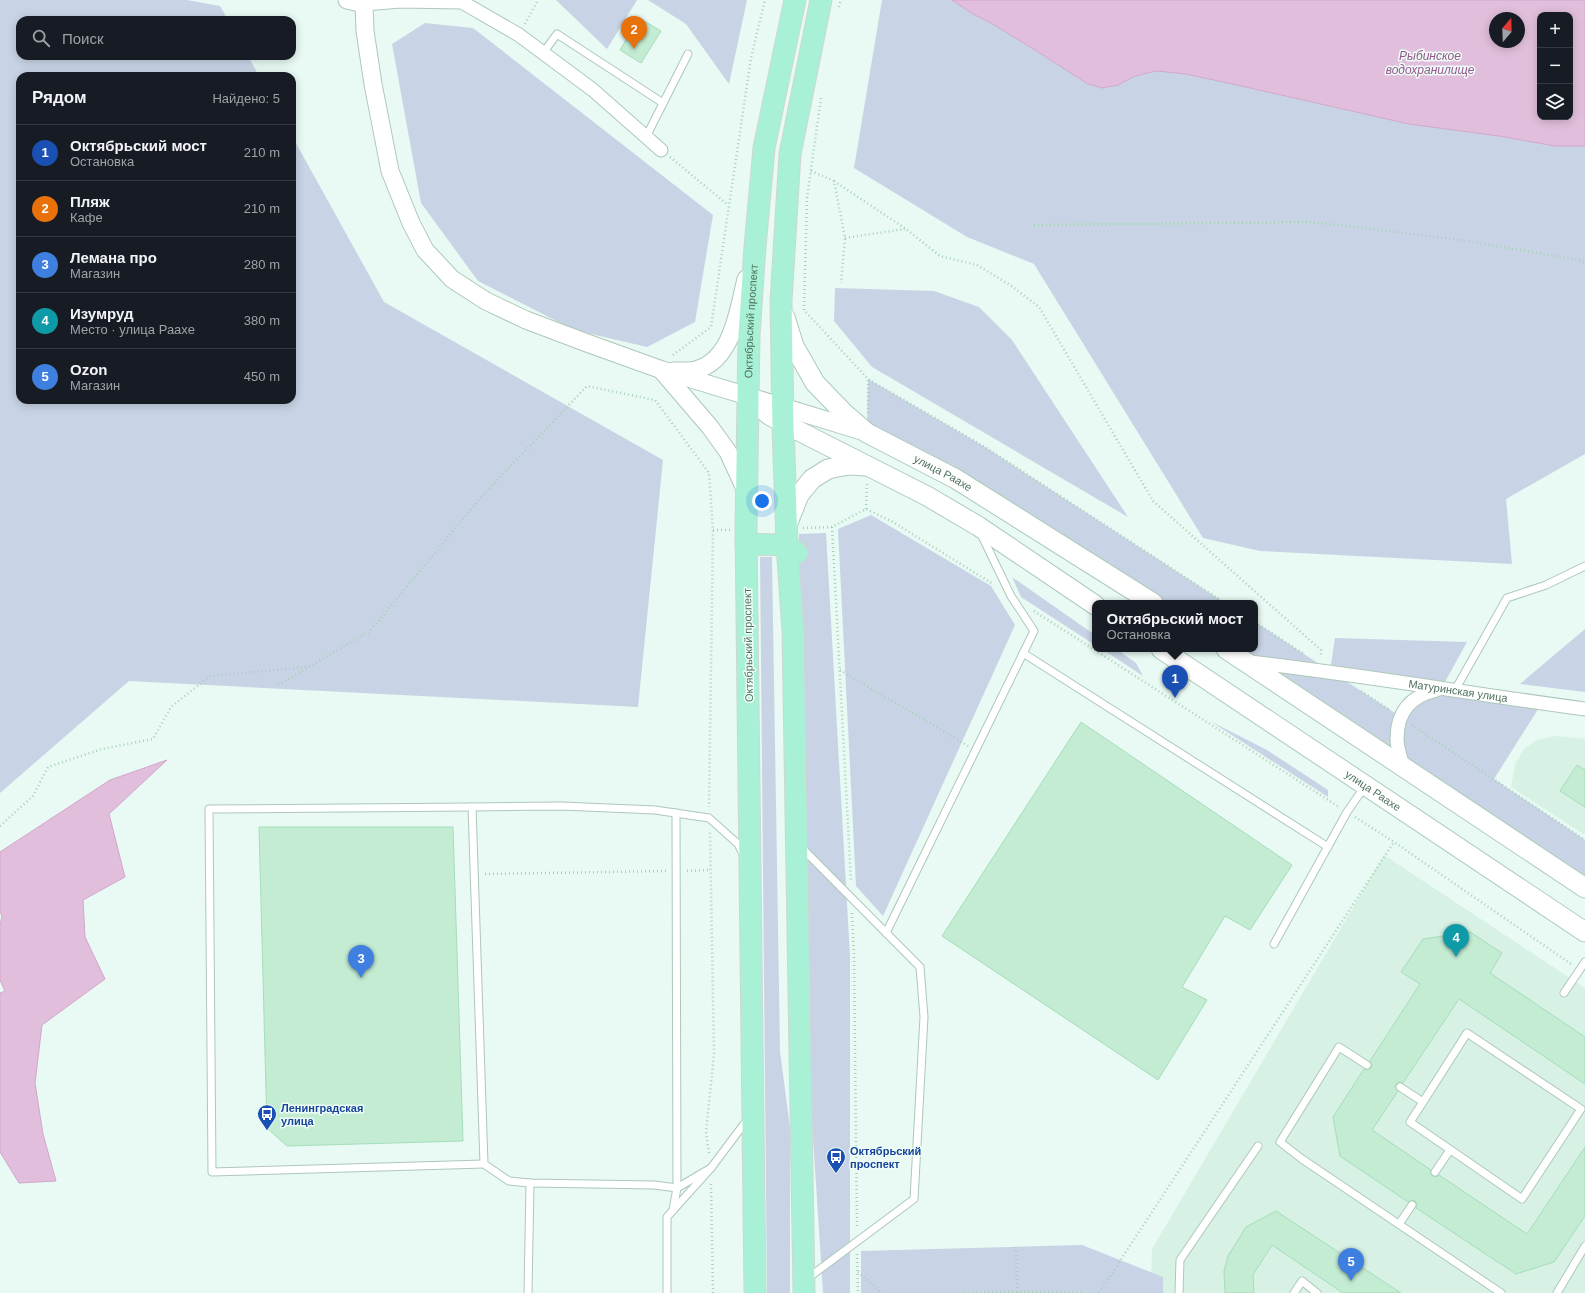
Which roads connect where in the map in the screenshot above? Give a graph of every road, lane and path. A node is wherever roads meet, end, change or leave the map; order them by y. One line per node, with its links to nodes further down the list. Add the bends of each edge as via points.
1 (347, 0): 7 (street)
2 (401, 0): 7 (street); 8 (street, via 462,2)
3 (538, 0): 8 (path)
4 (765, 0): 17 (path, via 751,58)
5 (794, 0): 21 (main road, Октябрьский проспект, via 764,148)
6 (821, 0): 24 (main road, via 790,154)
7 (364, 4): 25 (street, via 365,31 373,84 390,171 410,223 425,250 452,279 486,301 526,320)
8 (519, 35): 9 (street)
9 (543, 53): 12 (lane, via 557,34); 13 (street, via 593,90)
10 (688, 54): 12 (lane)
11 (822, 92): 15 (path)
12 (663, 103): 13 (lane)
13 (646, 137): 14 (street)
14 (661, 150): 17 (path)
15 (811, 171): 16 (path); 26 (path, via 807,198 804,310)
16 (834, 181): 19 (path); 20 (path)
17 (728, 205): 25 (path, via 711,327)
18 (1034, 225): 22 (path, via 1312,222 1461,240)
19 (906, 229): 20 (path); 51 (path, via 940,256 977,265 1010,285 1038,307 1153,501 1321,650 1322,666)
20 (845, 238): 23 (path)
21 (754, 247): 25 (street, via 732,336 722,351 709,364 691,371); 27 (main road, Октябрьский проспект)
22 (1585, 263)
23 (841, 283)
24 (781, 301): 28 (main road); 29 (main road, улица Раахе, via 794,346 815,383)
25 (666, 364): 27 (street); 31 (street, via 728,452)
26 (868, 379): 29 (path); 39 (path, via 985,447)
27 (748, 396): 28 (main road, via 769,415); 31 (main road, Октябрьский проспект)
28 (782, 414): 29 (street); 30 (main road); 34 (main road)
29 (867, 433): 38 (main road, улица Раахе, via 956,480)
30 (868, 466): 33 (main road); 34 (main road, via 848,465 828,469 812,478 799,495)
31 (747, 492): 35 (main road, Октябрьский проспект)
32 (832, 526): 37 (path, via 866,509 892,522)
33 (978, 526): 37 (lane); 40 (main road)
34 (786, 537): 35 (main road); 67 (main road, via 800,559 801,566 806,682 794,701)
35 (746, 544): 70 (main road, Октябрьский проспект)
36 (1585, 566): 55 (lane, via 1546,585 1507,598)
37 (1011, 596): 42 (path); 46 (lane, via 1034,631)
38 (1148, 600)
39 (1220, 600)
40 (1092, 603)
41 (1258, 624): 47 (path)
42 (1092, 648)
43 (1098, 652): 62 (path)
44 (1165, 652): 60 (main road, улица Раахе)
45 (1231, 652): 48 (main road)
46 (1023, 653): 58 (lane); 69 (lane)
47 (1308, 657)
48 (1246, 662): 51 (street, Матуринская улица); 59 (main road)
49 (309, 667): 52 (path); 64 (path, via 370,631 483,495 587,386 655,400 709,473 713,530); 65 (path, via 210,676 171,707 153,739 102,749 48,767 33,796)
50 (840, 670): 58 (path)
51 (1331, 671): 54 (street, Матуринская улица)
52 (278, 685)
53 (1356, 688): 57 (path)
54 (1441, 689): 55 (street, Матуринская улица); 57 (street, via 1423,693 1412,701)
55 (1455, 690): 56 (street, Матуринская улица)
56 (1585, 709)
57 (1401, 717): 59 (street, via 1397,740); 66 (path)
58 (975, 750): 76 (lane)
59 (1402, 767): 74 (main road)
60 (1365, 786): 62 (lane); 75 (main road, улица Раахе)
61 (472, 807): 63 (lane, via 562,806); 73 (lane); 87 (lane, via 209,809 212,1172)
62 (1347, 812): 68 (path); 69 (lane)
63 (676, 813): 64 (lane); 72 (lane)
64 (709, 818): 70 (lane, via 738,844); 71 (path)
65 (0, 826)
66 (1585, 840)
67 (796, 841): 76 (lane); 98 (main road)
68 (1394, 842): 79 (path); 107 (path)
69 (1328, 847): 77 (lane)
70 (750, 868): 84 (main road, Октябрьский проспект)
71 (710, 870): 72 (path); 88 (path, via 714,1054 706,1132)
72 (676, 871): 73 (path); 91 (lane)
73 (474, 874): 87 (lane)
74 (1585, 888)
75 (1585, 932)
76 (886, 933): 98 (lane, via 920,967 924,1017 914,1199)
77 (1274, 944)
78 (1585, 962): 79 (lane)
79 (1580, 970): 80 (lane)
80 (1564, 993)
81 (1367, 1065): 94 (lane, via 1339,1047 1280,1142 1302,1160)
82 (1400, 1087): 83 (lane)
83 (1423, 1102): 86 (lane, via 1410,1122); 86 (lane, via 1467,1033 1581,1109 1522,1199)
84 (753, 1113): 88 (lane); 103 (main road, Октябрьский проспект)
85 (1258, 1146): 108 (lane, via 1180,1260)
86 (1450, 1150): 89 (lane)
87 (484, 1164): 90 (lane, via 509,1181)
88 (711, 1168): 91 (lane); 93 (lane); 102 (path)
89 (1435, 1172)
90 (530, 1184): 91 (lane, via 654,1185); 100 (lane)
91 (677, 1188): 93 (lane)
92 (1412, 1205): 94 (lane)
93 (673, 1210): 101 (lane, via 667,1217)
94 (1399, 1224): 111 (lane)
95 (1585, 1246): 112 (lane)
96 (1016, 1247): 99 (path)
97 (857, 1272): 104 (path)
98 (804, 1287)
99 (1017, 1292): 105 (path); 106 (path)
100 (528, 1293)
101 (667, 1293)
102 (713, 1293)
103 (755, 1293)
104 (882, 1293)
105 (964, 1293)
106 (1082, 1293)
107 (1099, 1293)
108 (1180, 1293)
109 (1294, 1293): 110 (lane, via 1302,1281)
110 (1317, 1293)
111 (1501, 1293)
112 (1556, 1293)

